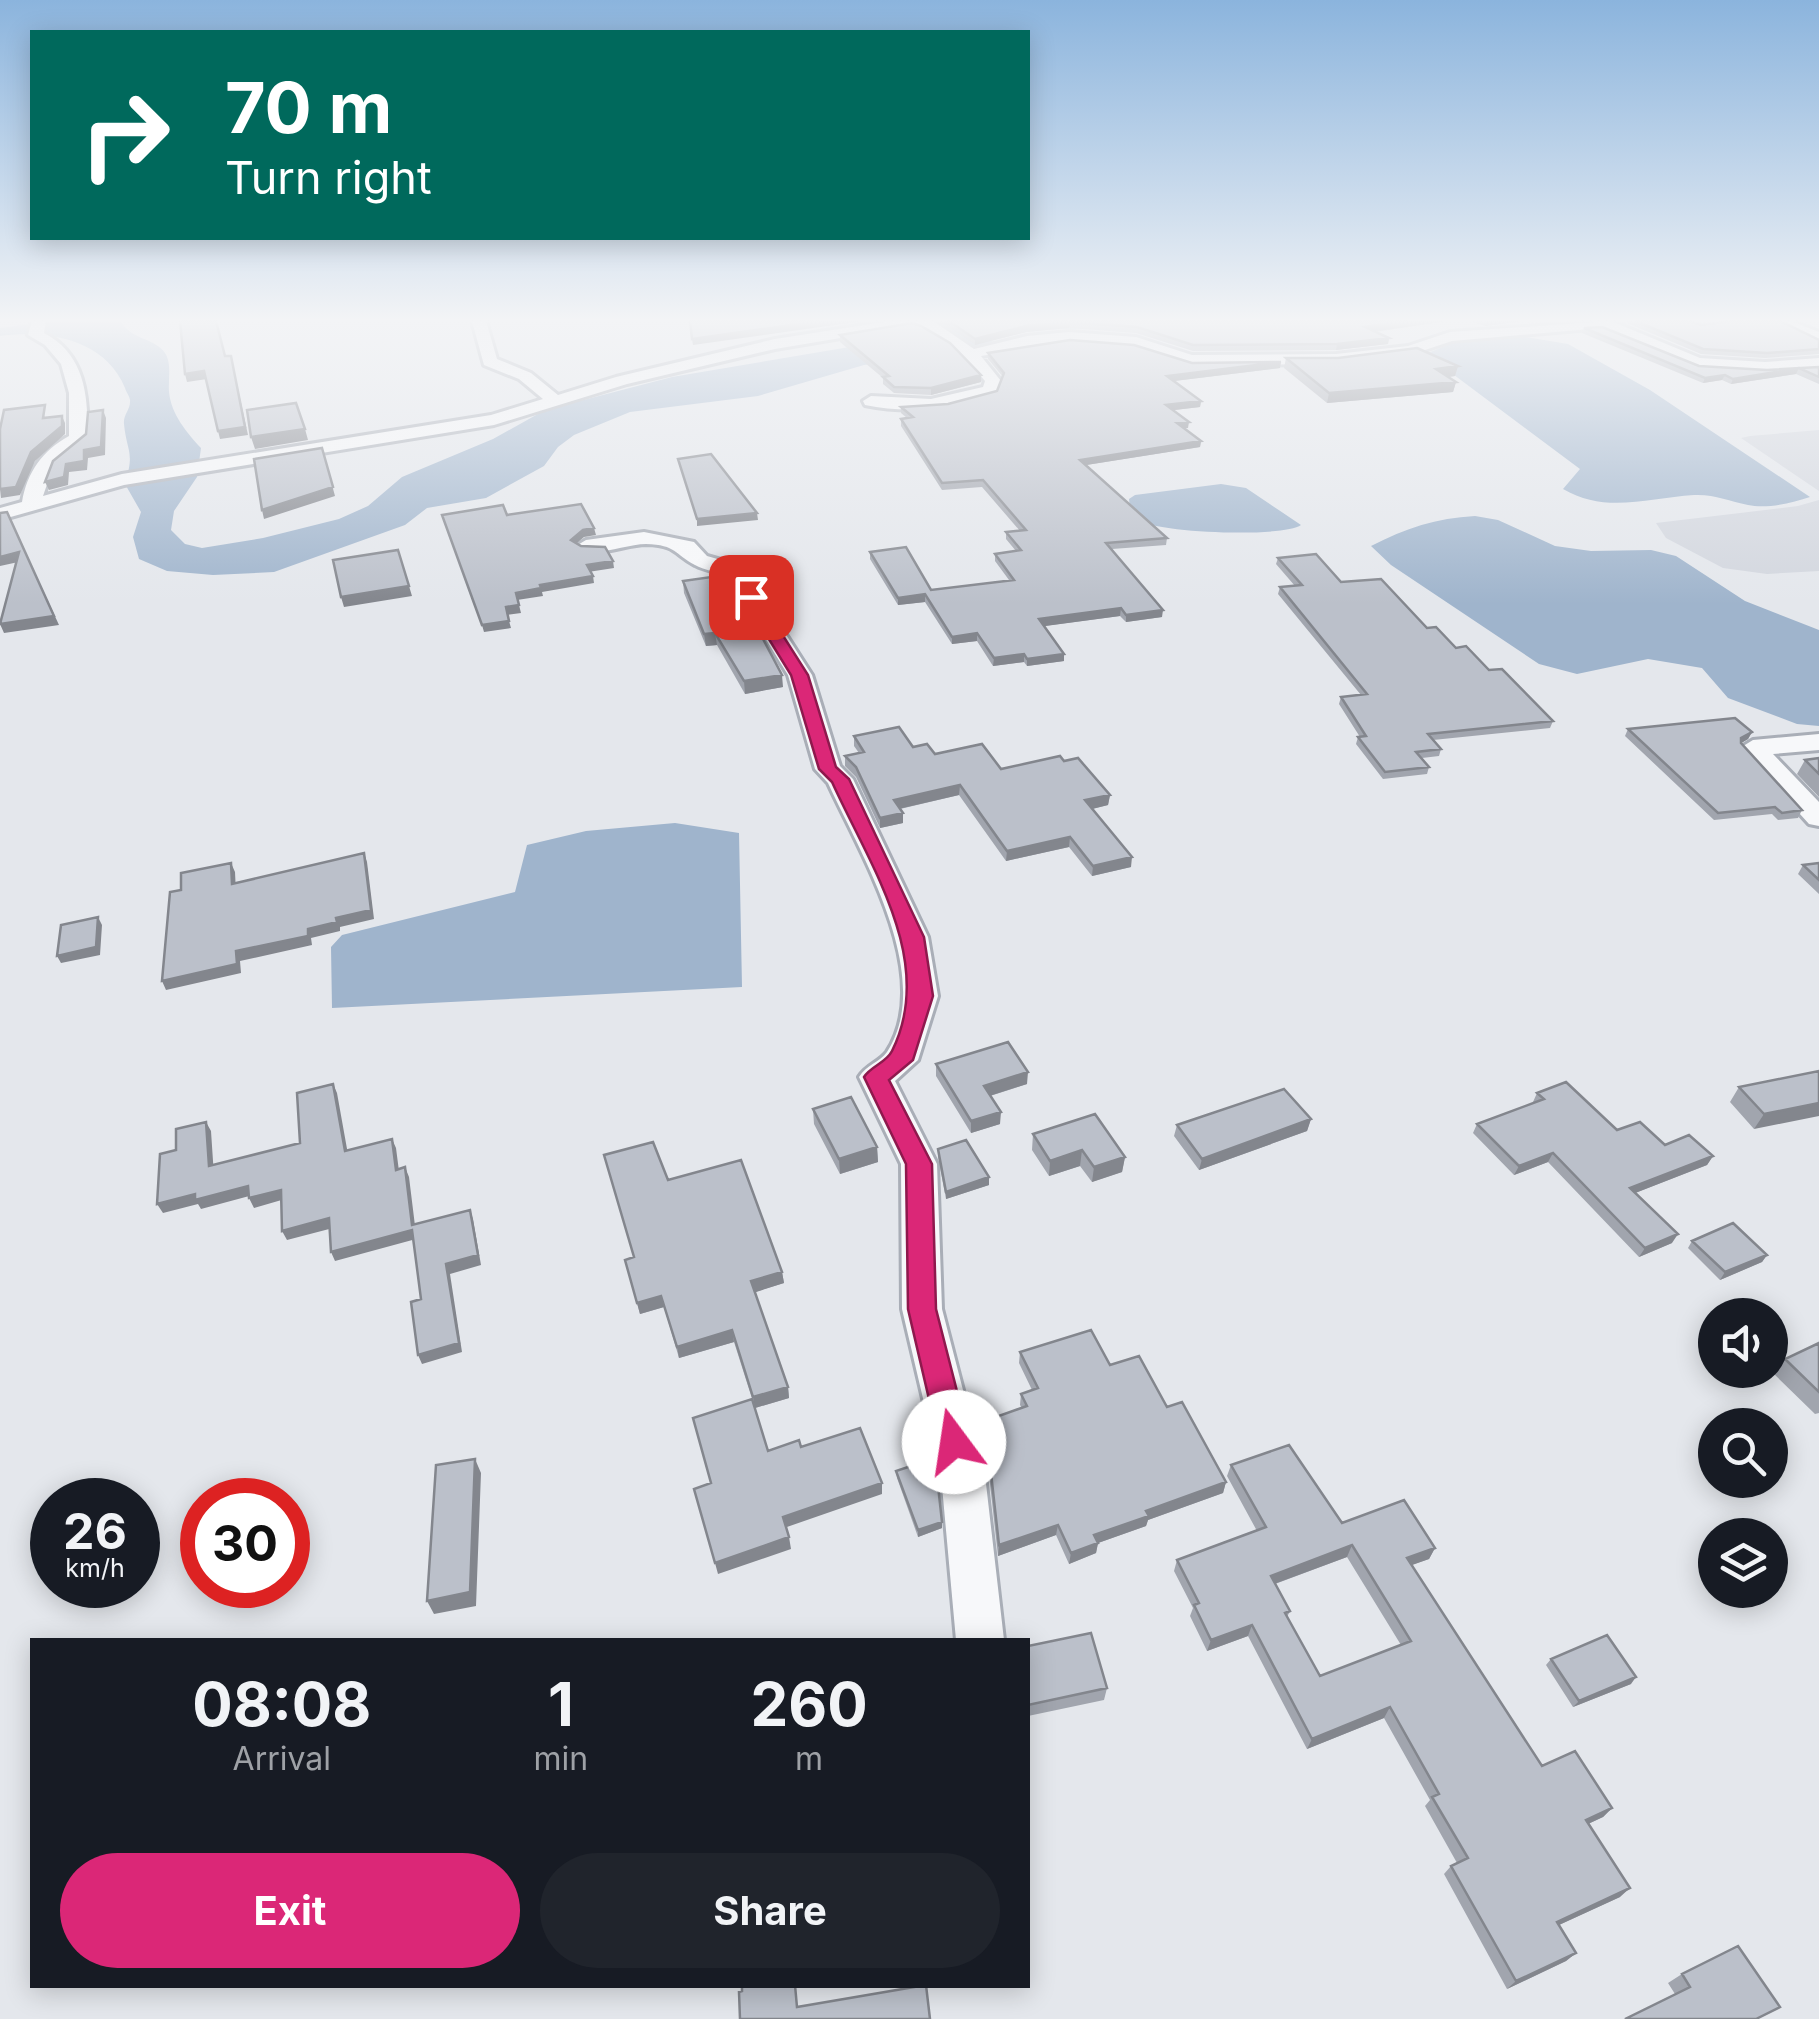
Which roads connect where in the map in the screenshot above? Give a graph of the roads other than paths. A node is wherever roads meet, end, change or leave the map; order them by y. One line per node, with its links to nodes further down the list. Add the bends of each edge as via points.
1 (80, 415): 3 (street, via 78,439 40,470)
2 (509, 415): 3 (street, via 122,480)
3 (32, 502): 4 (street)
4 (0, 514)
5 (586, 546): 8 (street, via 671,541 700,560 734,570 800,675 828,769 840,779 913,937 922,996 901,1060 876,1077 919,1164 922,1309 962,1476)
6 (1819, 742): 7 (street, via 1753,748)
7 (1819, 818)
8 (980, 1638)

